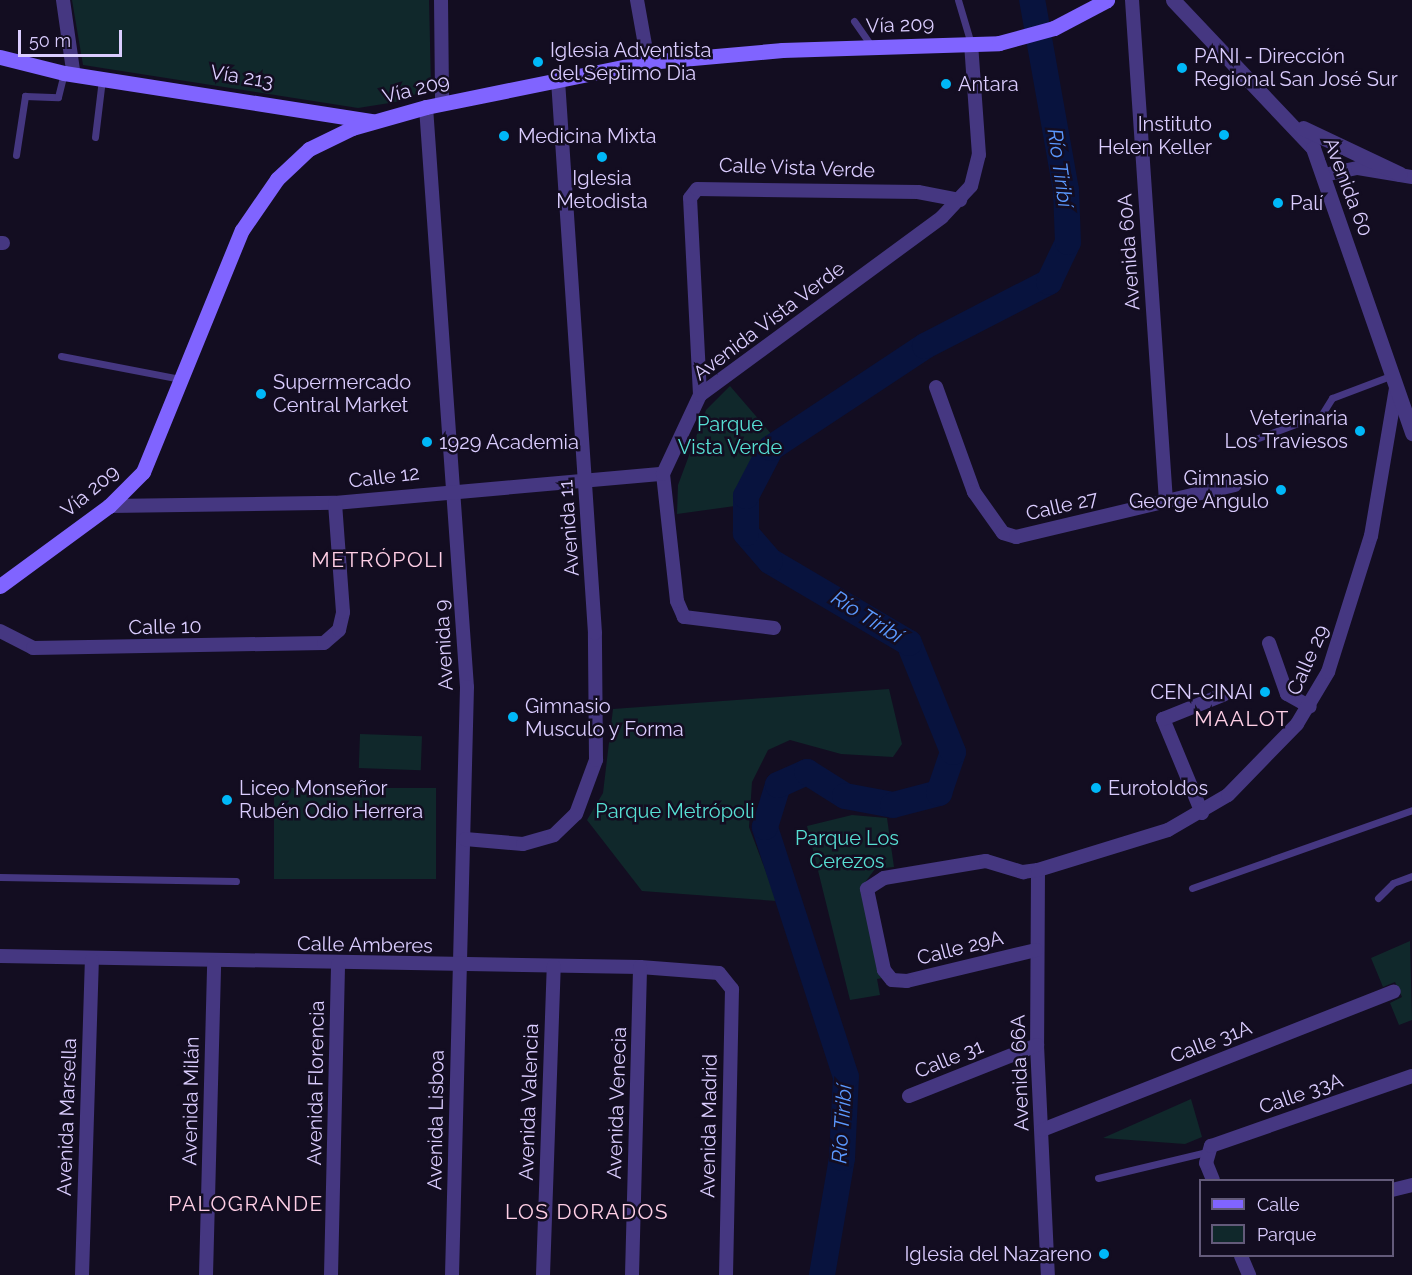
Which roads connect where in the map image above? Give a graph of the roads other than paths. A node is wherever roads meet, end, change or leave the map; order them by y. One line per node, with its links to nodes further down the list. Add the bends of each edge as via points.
1 (63, 0): 13 (street)
2 (441, 0): 16 (street)
3 (637, 0): 12 (street)
4 (958, 0): 9 (lane)
5 (1107, 0): 9 (main road, Vía 209, via 1080,16 999,44)
6 (1132, 0): 36 (street, Avenida 60A)
7 (1173, 0): 19 (street, Avenida 60)
8 (854, 21): 10 (lane)
9 (971, 44): 10 (main road, Vía 209); 24 (street, Avenida Vista Verde, via 979,155 974,179)
10 (872, 47): 12 (main road, Vía 209)
11 (0, 57): 13 (main road, Vía 213)
12 (648, 62): 15 (main road, Vía 209)
13 (69, 72): 14 (main road, Vía 213); 21 (lane, via 58,97 25,96)
14 (103, 76): 18 (main road, Vía 213); 20 (lane)
15 (558, 80): 16 (main road, Vía 209); 33 (street, Avenida 11)
16 (442, 103): 17 (main road, Vía 209)
17 (426, 107): 18 (main road, Vía 209); 35 (street, Avenida 9)
18 (373, 121): 26 (main road, Vía 209, via 309,149 263,196 242,230)
19 (1293, 122): 22 (street, Avenida 60); 23 (street, via 1345,152)
20 (95, 137)
21 (16, 155)
22 (1324, 175): 23 (street, via 1346,168); 27 (street, Avenida 60)
23 (1406, 175)
24 (960, 200): 29 (street, Avenida Vista Verde); 29 (street, Calle Vista Verde, via 918,192 697,189 690,198)
25 (61, 356): 26 (lane)
26 (183, 380): 38 (main road, Vía 209, via 143,472)
27 (1395, 380): 30 (street, Avenida 60); 31 (lane, via 1332,398 1322,414); 44 (street, Calle 29, via 1371,536 1337,650)
28 (936, 387): 36 (street, Calle 27, via 974,492 1004,533 1016,537)
29 (700, 395): 32 (street, Avenida Vista Verde)
30 (1412, 433)
31 (1253, 440)
32 (663, 474): 33 (street, Calle 12); 40 (street, via 677,601 684,617)
33 (585, 478): 35 (street, Calle 12); 47 (street, Avenida 11, via 596,760 585,798 568,824 539,842)
34 (1235, 485): 36 (street, Calle 27)
35 (452, 489): 37 (street, Calle 12); 47 (street, Avenida 9, via 467,670)
36 (1166, 501)
37 (335, 503): 38 (street, Calle 12); 41 (street, Calle 10, via 343,612 334,637 311,644 33,648)
38 (109, 506): 39 (main road, Vía 209)
39 (0, 586)
40 (774, 628)
41 (0, 631)
42 (1269, 644): 44 (street, via 1287,694)
43 (1223, 695): 46 (street, via 1163,719)
44 (1310, 707): 46 (street, Calle 29, via 1280,744)
45 (1412, 810): 52 (lane)
46 (1202, 813): 48 (street, Calle 29, via 1149,837)
47 (465, 839): 59 (street, Avenida 9)
48 (1038, 870): 54 (street, Avenida 66A); 63 (street, Calle 29, via 1023,872 986,861 884,878 867,889 884,970)
49 (1412, 876): 53 (lane, via 1393,883)
50 (0, 877): 51 (lane)
51 (236, 881)
52 (1192, 888)
53 (1378, 898)
54 (1036, 950): 63 (street, Calle 29A, via 907,981); 65 (street, Avenida 66A)
55 (0, 956): 56 (street, Calle Amberes)
56 (92, 960): 57 (street, Calle Amberes); 76 (street, Avenida Marsella)
57 (214, 963): 58 (street, Calle Amberes); 77 (street, Avenida Milán)
58 (338, 964): 59 (street, Calle Amberes); 78 (street, Avenida Florencia)
59 (459, 965): 60 (street, Calle Amberes); 79 (street, Avenida Lisboa)
60 (554, 966): 61 (street, Calle Amberes); 80 (street, Avenida Valencia)
61 (640, 967): 62 (street, Calle Amberes, via 719,973); 81 (street, Avenida Venecia)
62 (727, 980): 82 (street, Avenida Madrid, via 732,989)
63 (892, 980)
64 (1394, 991): 68 (street, Calle 31A)
65 (1037, 1045): 67 (street, Calle 31); 68 (street, Avenida 66A)
66 (1412, 1076): 69 (street, Calle 33A)
67 (909, 1096)
68 (1042, 1130): 75 (street, Avenida 66A)
69 (1206, 1152): 70 (lane); 71 (street)
70 (1098, 1178)
71 (1213, 1179)
72 (1412, 1185): 73 (street)
73 (1394, 1190)
74 (1241, 1257): 83 (street)
75 (1044, 1274)
76 (82, 1275)
77 (206, 1275)
78 (331, 1275)
79 (452, 1275)
80 (543, 1275)
81 (632, 1275)
82 (726, 1275)
83 (1249, 1275)

